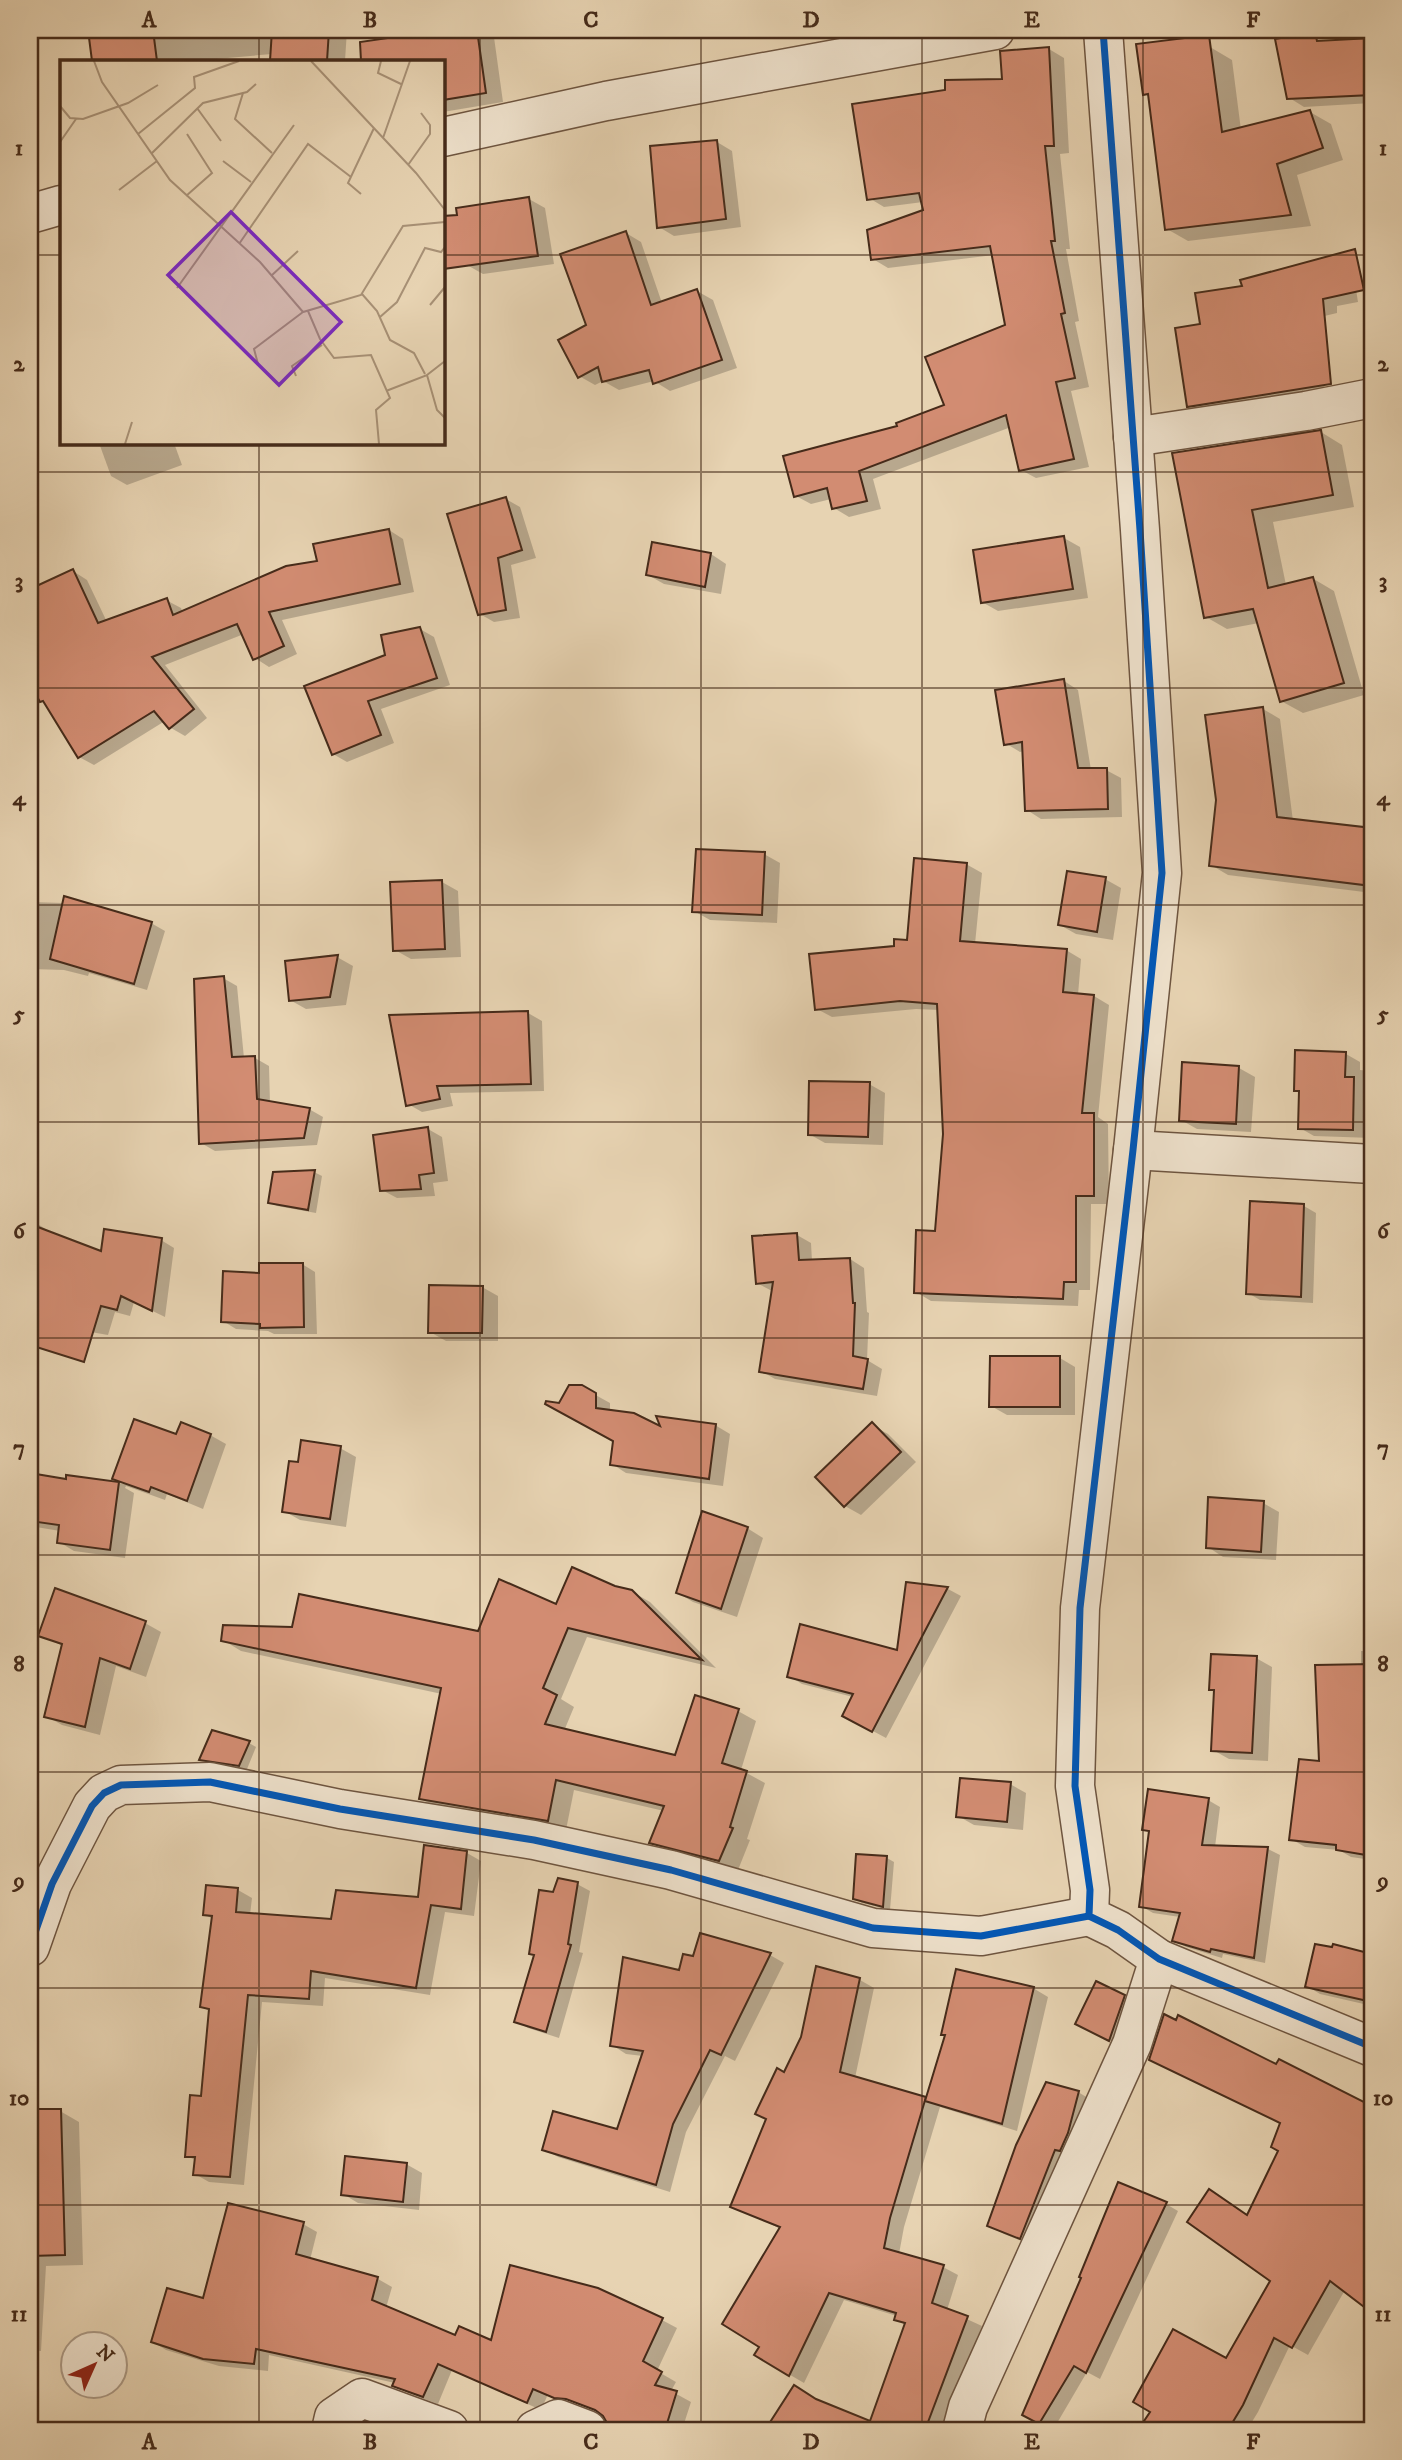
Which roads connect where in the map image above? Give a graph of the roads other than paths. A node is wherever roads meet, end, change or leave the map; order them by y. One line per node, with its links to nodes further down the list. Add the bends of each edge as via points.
1 (995, 30): 3 (street, via 606,101)
2 (1103, 30): 7 (street)
3 (444, 136)
4 (60, 205): 5 (street)
5 (30, 214)
6 (1372, 398): 7 (street)
7 (1133, 437): 8 (street, via 1162,873)
8 (1133, 1150): 9 (street); 10 (street, via 1080,1608 1075,1786 1090,1890)
9 (1372, 1164)
10 (1089, 1916): 11 (street, via 981,1936 873,1928 671,1870 534,1840 210,1782 121,1785 104,1793 92,1806 52,1884); 12 (street)
11 (30, 1947)
12 (1160, 1959): 13 (street); 18 (street, via 1132,2044 968,2407)
13 (1372, 2047)
14 (331, 2430): 15 (street, via 334,2417 362,2398)
15 (449, 2430)
16 (535, 2430): 17 (street, via 558,2419)
17 (587, 2430)
18 (962, 2430)

